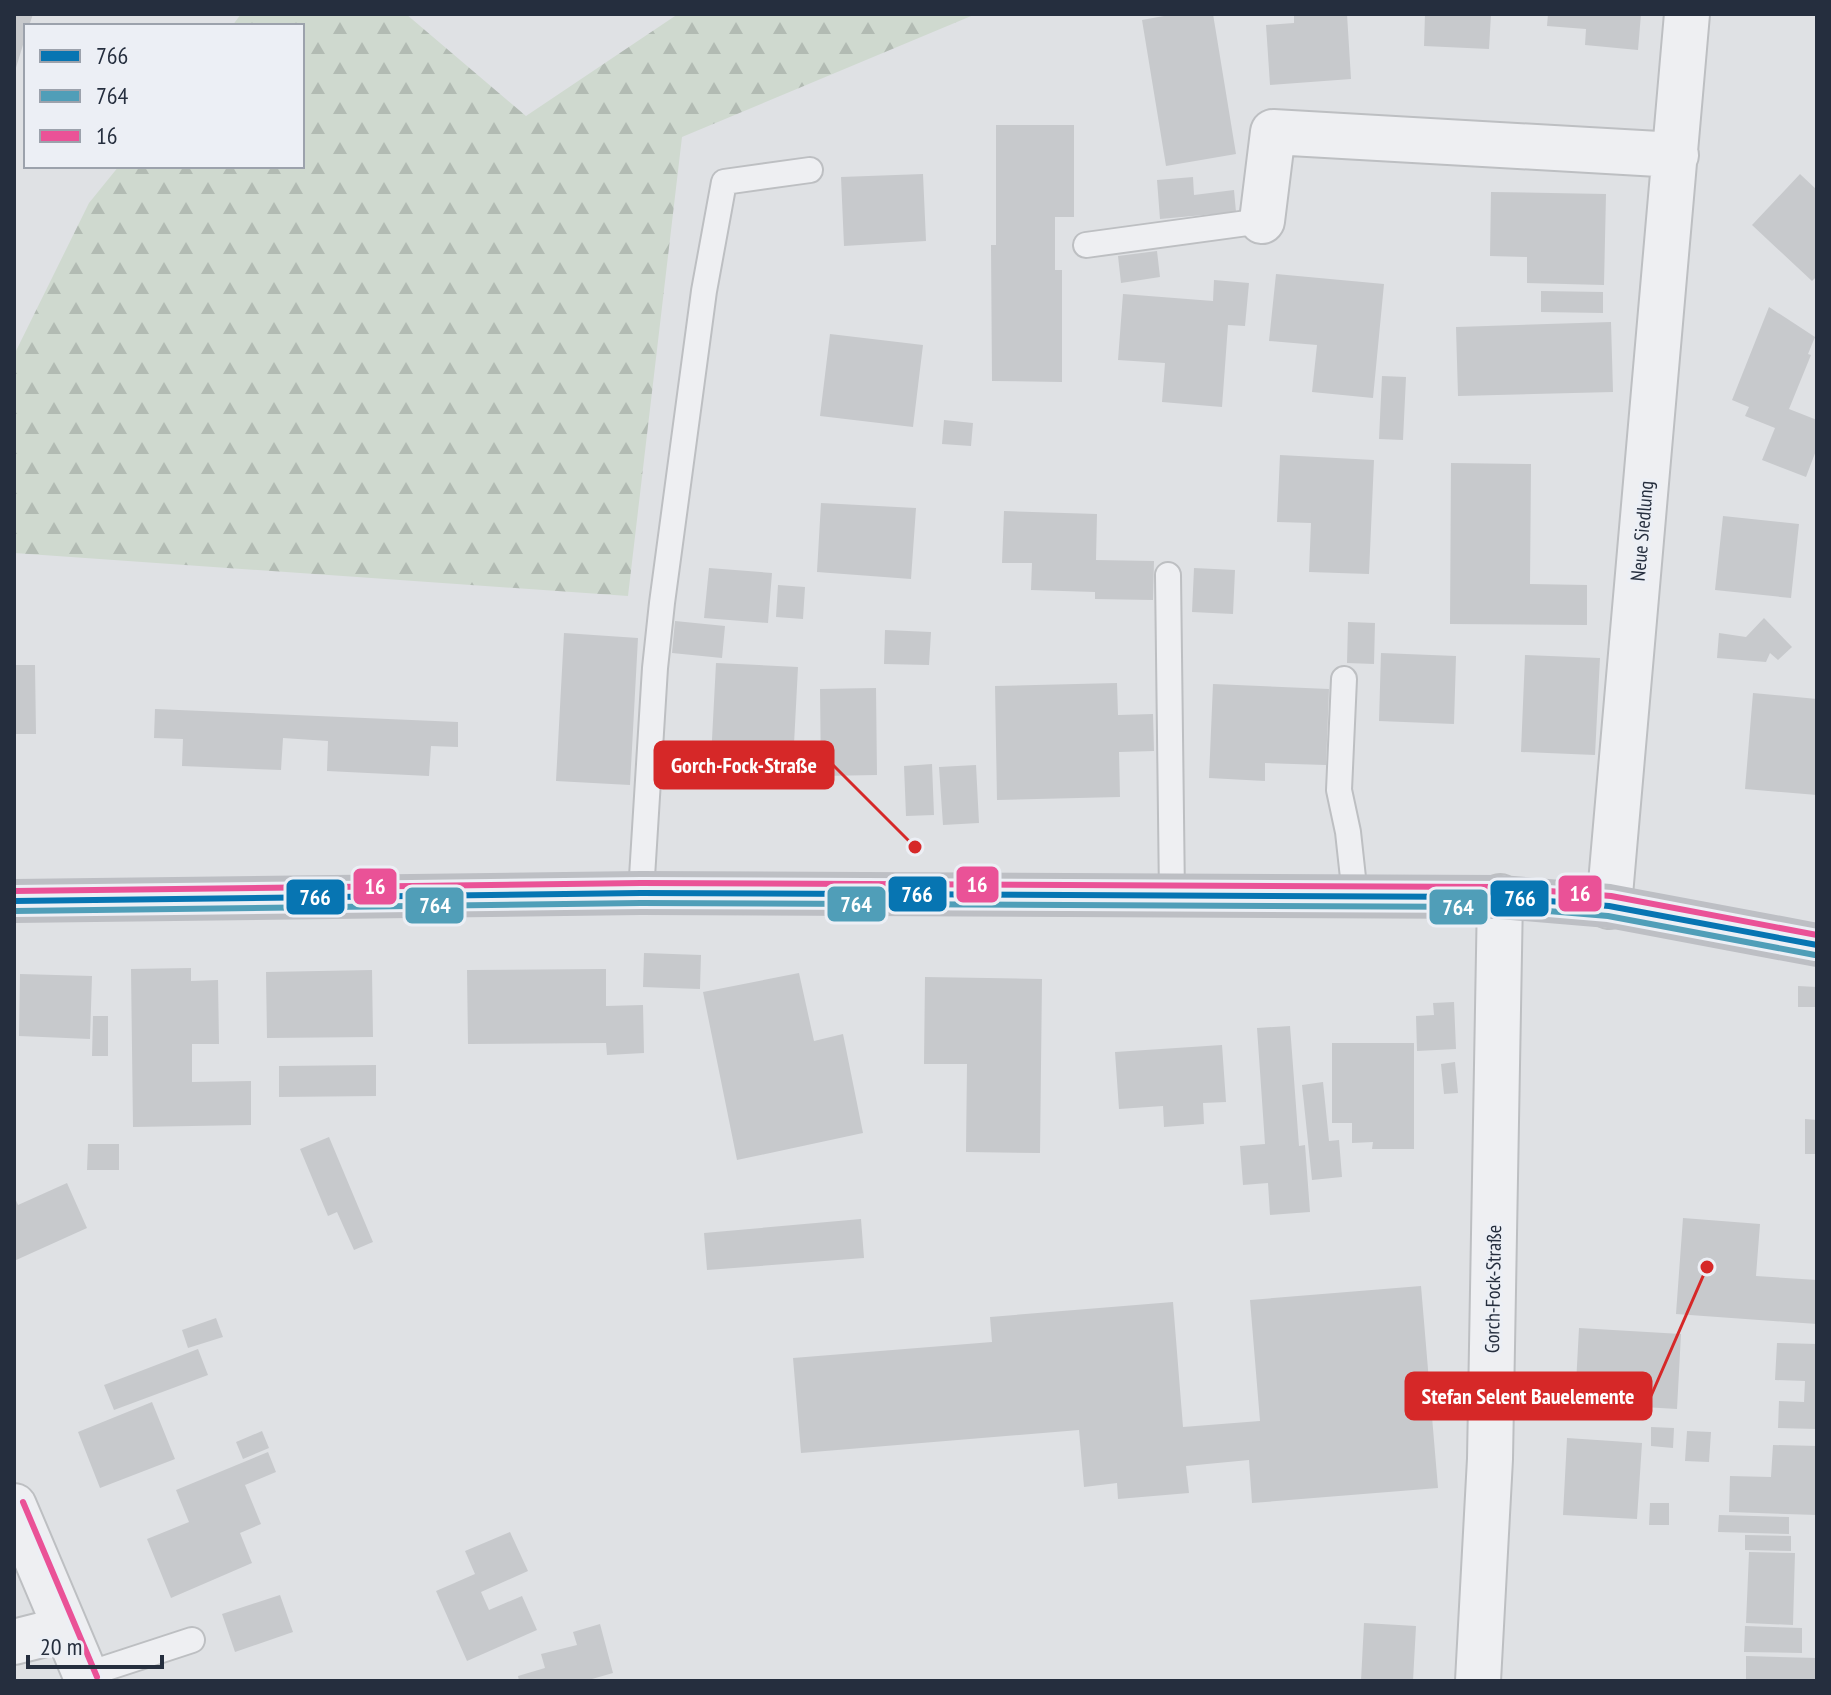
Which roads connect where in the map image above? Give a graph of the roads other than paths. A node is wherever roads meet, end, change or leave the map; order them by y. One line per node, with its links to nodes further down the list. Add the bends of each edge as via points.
1 (1687, 14): 2 (street, Neue Siedlung)
2 (1676, 155): 4 (street, via 1273,132); 13 (street, Neue Siedlung)
3 (810, 170): 8 (lane, via 724,182 662,603)
4 (1262, 221): 5 (lane)
5 (1086, 245)
6 (1168, 575): 9 (lane)
7 (1344, 679): 10 (lane, via 1339,790)
8 (641, 893): 9 (main road); 12 (main road)
9 (1172, 896): 10 (main road)
10 (1355, 896): 11 (main road)
11 (1500, 897): 13 (main road); 20 (street, Gorch-Fock-Straße, via 1490,1459)
12 (14, 901)
13 (1609, 906): 14 (main road)
14 (1817, 945)
15 (14, 1506): 16 (street)
16 (65, 1629): 18 (street); 19 (street)
17 (192, 1640): 19 (lane)
18 (14, 1642)
19 (86, 1678)
20 (1478, 1681)

